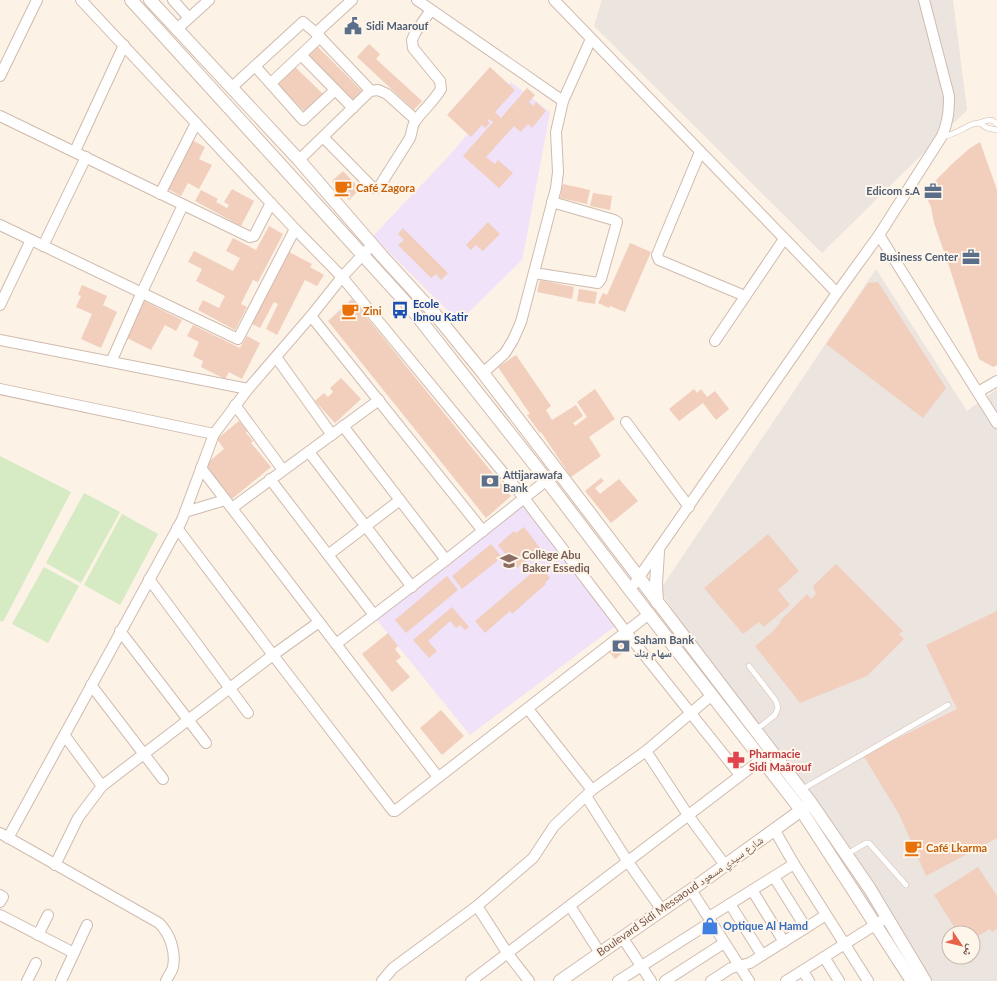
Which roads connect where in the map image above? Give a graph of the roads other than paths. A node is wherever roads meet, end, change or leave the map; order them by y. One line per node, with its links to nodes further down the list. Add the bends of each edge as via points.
1 (37, 0): 20 (street)
2 (81, 0): 16 (street)
3 (131, 0): 17 (street)
4 (150, 0): 13 (street)
5 (173, 0): 12 (street)
6 (209, 0): 12 (street)
7 (352, 0): 14 (street)
8 (418, 0): 11 (street)
9 (554, 0): 15 (street)
10 (924, 0): 33 (street, via 949,96 947,125)
11 (431, 10): 25 (street); 28 (street, via 415,33 412,40 413,48 440,81 441,89)
12 (189, 18): 13 (street)
13 (180, 33): 17 (street); 22 (street)
14 (318, 35): 18 (street); 19 (street, via 302,23); 24 (street)
15 (591, 39): 25 (street); 36 (street)
16 (124, 45): 29 (street); 35 (street)
17 (174, 46): 50 (street)
18 (301, 55): 21 (street); 23 (street)
19 (255, 66): 21 (street); 22 (street)
20 (0, 76)
21 (271, 83): 23 (street, via 303,120)
22 (231, 88): 38 (street)
23 (335, 90): 26 (street)
24 (370, 91): 26 (street); 28 (street, via 382,91)
25 (563, 101): 40 (street, via 556,132 558,172)
26 (353, 108): 34 (street)
27 (0, 116): 35 (street)
28 (416, 120): 34 (street, via 410,138 377,188 371,186)
29 (196, 123): 39 (street); 41 (street)
30 (980, 123): 31 (lane, via 988,120); 32 (lane); 33 (lane)
31 (997, 124)
32 (997, 130)
33 (942, 136): 45 (street)
34 (323, 137): 38 (street)
35 (75, 151): 37 (street)
36 (700, 152): 46 (street); 55 (street, via 657,257)
37 (86, 157): 39 (street); 49 (street)
38 (299, 160): 48 (street)
39 (160, 194): 42 (street)
40 (552, 202): 51 (street); 51 (street, via 617,222 598,283)
41 (271, 203): 42 (street, via 252,237); 44 (street)
42 (183, 205): 53 (street)
43 (0, 225): 47 (street)
44 (295, 228): 52 (street); 53 (street, via 238,339)
45 (879, 235): 54 (street); 66 (street)
46 (784, 239): 54 (street); 55 (street)
47 (30, 240): 49 (street); 56 (street)
48 (372, 245): 50 (street); 62 (street, via 435,314)
49 (43, 246): 53 (street)
50 (362, 255): 52 (street); 78 (street, via 410,307)
51 (534, 272): 62 (street, via 521,322 513,340 505,353)
52 (342, 277): 57 (street); 79 (street)
53 (142, 292): 61 (street)
54 (837, 293): 82 (street)
55 (745, 296): 59 (street)
56 (0, 306)
57 (311, 316): 60 (street); 67 (street)
58 (0, 340): 61 (street)
59 (715, 341)
60 (276, 356): 65 (street); 73 (street)
61 (110, 362): 65 (street)
62 (483, 373): 90 (street)
63 (997, 381): 66 (street)
64 (0, 389): 72 (street)
65 (248, 389): 68 (street)
66 (978, 392): 70 (street)
67 (379, 400): 71 (street); 86 (street)
68 (235, 405): 72 (street); 76 (street)
69 (626, 422): 82 (street)
70 (997, 422)
71 (344, 426): 73 (street); 80 (street)
72 (214, 434): 75 (street)
73 (332, 435): 74 (street)
74 (309, 452): 76 (street); 84 (street)
75 (201, 468): 81 (street); 83 (street)
76 (283, 470): 77 (street)
77 (270, 479): 81 (street); 88 (street)
78 (547, 480): 79 (street); 93 (street)
79 (524, 498): 86 (street); 99 (street)
80 (400, 500): 84 (street); 89 (street)
81 (228, 504): 83 (street); 97 (street)
82 (689, 507): 87 (street)
83 (185, 512): 85 (street)
84 (365, 526): 88 (street); 92 (street)
85 (177, 528): 91 (street); 101 (street)
86 (483, 531): 89 (street)
87 (658, 552): 90 (street); 94 (street)
88 (328, 555): 96 (street)
89 (446, 560): 92 (street)
90 (638, 578): 93 (street); 94 (street)
91 (149, 579): 98 (street); 104 (street)
92 (412, 587): 96 (street)
93 (630, 590): 95 (street)
94 (657, 602): 111 (street)
95 (649, 614): 99 (street); 105 (street)
96 (374, 615): 100 (street)
97 (319, 622): 100 (street); 101 (street)
98 (120, 631): 103 (street); 110 (street)
99 (626, 632): 107 (street); 109 (street)
100 (336, 644): 118 (street)
101 (272, 655): 104 (street); 118 (street, via 391,810 395,811)
102 (749, 666): 111 (lane, via 778,704 775,715)
103 (91, 685): 112 (street); 115 (street)
104 (230, 688): 108 (street); 110 (street)
105 (712, 696): 109 (street); 116 (street)
106 (948, 705): 121 (lane)
107 (528, 709): 118 (street); 122 (street)
108 (248, 713)
109 (691, 714): 114 (street); 117 (street)
110 (187, 720): 113 (street); 115 (street)
111 (756, 730): 121 (street)
112 (65, 736): 120 (street); 127 (street)
113 (206, 743)
114 (646, 751): 122 (street); 125 (street)
115 (144, 754): 119 (street); 120 (street)
116 (762, 759): 117 (street); 124 (street)
117 (740, 775): 125 (street)
118 (438, 777)
119 (163, 779)
120 (102, 786): 131 (street, via 78,818)
121 (801, 790): 123 (street)
122 (589, 793): 129 (street); 140 (street, via 554,826 533,858)
123 (811, 802): 124 (street, Boulevard Sidi Messaoud شارع سيدي مسعود); 128 (street)
124 (801, 810): 126 (street, Boulevard Sidi Messaoud شارع سيدي مسعود); 149 (street)
125 (688, 815): 129 (street); 132 (street)
126 (774, 829): 130 (street); 132 (street, Boulevard Sidi Messaoud شارع سيدي مسعود)
127 (4, 836): 131 (street)
128 (847, 854): 134 (lane, via 869,843); 146 (street)
129 (628, 862): 141 (street); 142 (street)
130 (794, 864): 133 (street); 145 (street)
131 (55, 865): 167 (street, via 159,923 166,930 174,957 173,968)
132 (725, 865): 135 (street, Boulevard Sidi Messaoud شارع سيدي مسعود)
133 (774, 877): 136 (street); 150 (street)
134 (906, 885)
135 (691, 890): 142 (street, Boulevard Sidi Messaoud شارع سيدي مسعود); 147 (street)
136 (752, 890): 139 (street); 153 (street)
137 (0, 895): 138 (street, via 3,896)
138 (0, 902)
139 (730, 904): 147 (street); 159 (street)
140 (478, 906): 158 (street); 168 (street, via 393,968)
141 (570, 906): 157 (street); 158 (street)
142 (662, 910): 152 (street, Boulevard Sidi Messaoud شارع سيدي مسعود)
143 (0, 915): 151 (street)
144 (48, 915): 151 (street)
145 (826, 915): 150 (street); 155 (street)
146 (886, 918): 149 (street); 182 (street)
147 (710, 920): 154 (street); 162 (street)
148 (87, 925): 156 (street)
149 (875, 925): 155 (street); 181 (street)
150 (806, 928): 153 (street)
151 (38, 935): 156 (street)
152 (622, 938): 157 (street, Boulevard Sidi Messaoud شارع سيدي مسعود); 162 (street)
153 (784, 942): 159 (street)
154 (724, 943): 163 (street); 174 (street)
155 (845, 944): 160 (street); 180 (street)
156 (74, 953): 166 (street)
157 (600, 953): 171 (street, Boulevard Sidi Messaoud شارع سيدي مسعود)
158 (508, 954): 169 (street); 170 (street)
159 (762, 955): 163 (street)
160 (824, 957): 164 (street); 179 (street)
161 (36, 963): 165 (street)
162 (641, 966): 172 (street); 173 (street)
163 (740, 966): 175 (street, via 731,968); 176 (street)
164 (803, 970): 177 (street); 178 (street)
165 (26, 981)
166 (61, 981)
167 (166, 981)
168 (382, 981)
169 (471, 981)
170 (529, 981)
171 (560, 981)
172 (618, 981)
173 (651, 981)
174 (665, 981)
175 (711, 981)
176 (749, 981)
177 (786, 981)
178 (809, 981)
179 (839, 981)
180 (868, 981)
181 (912, 981)
182 (925, 981)

